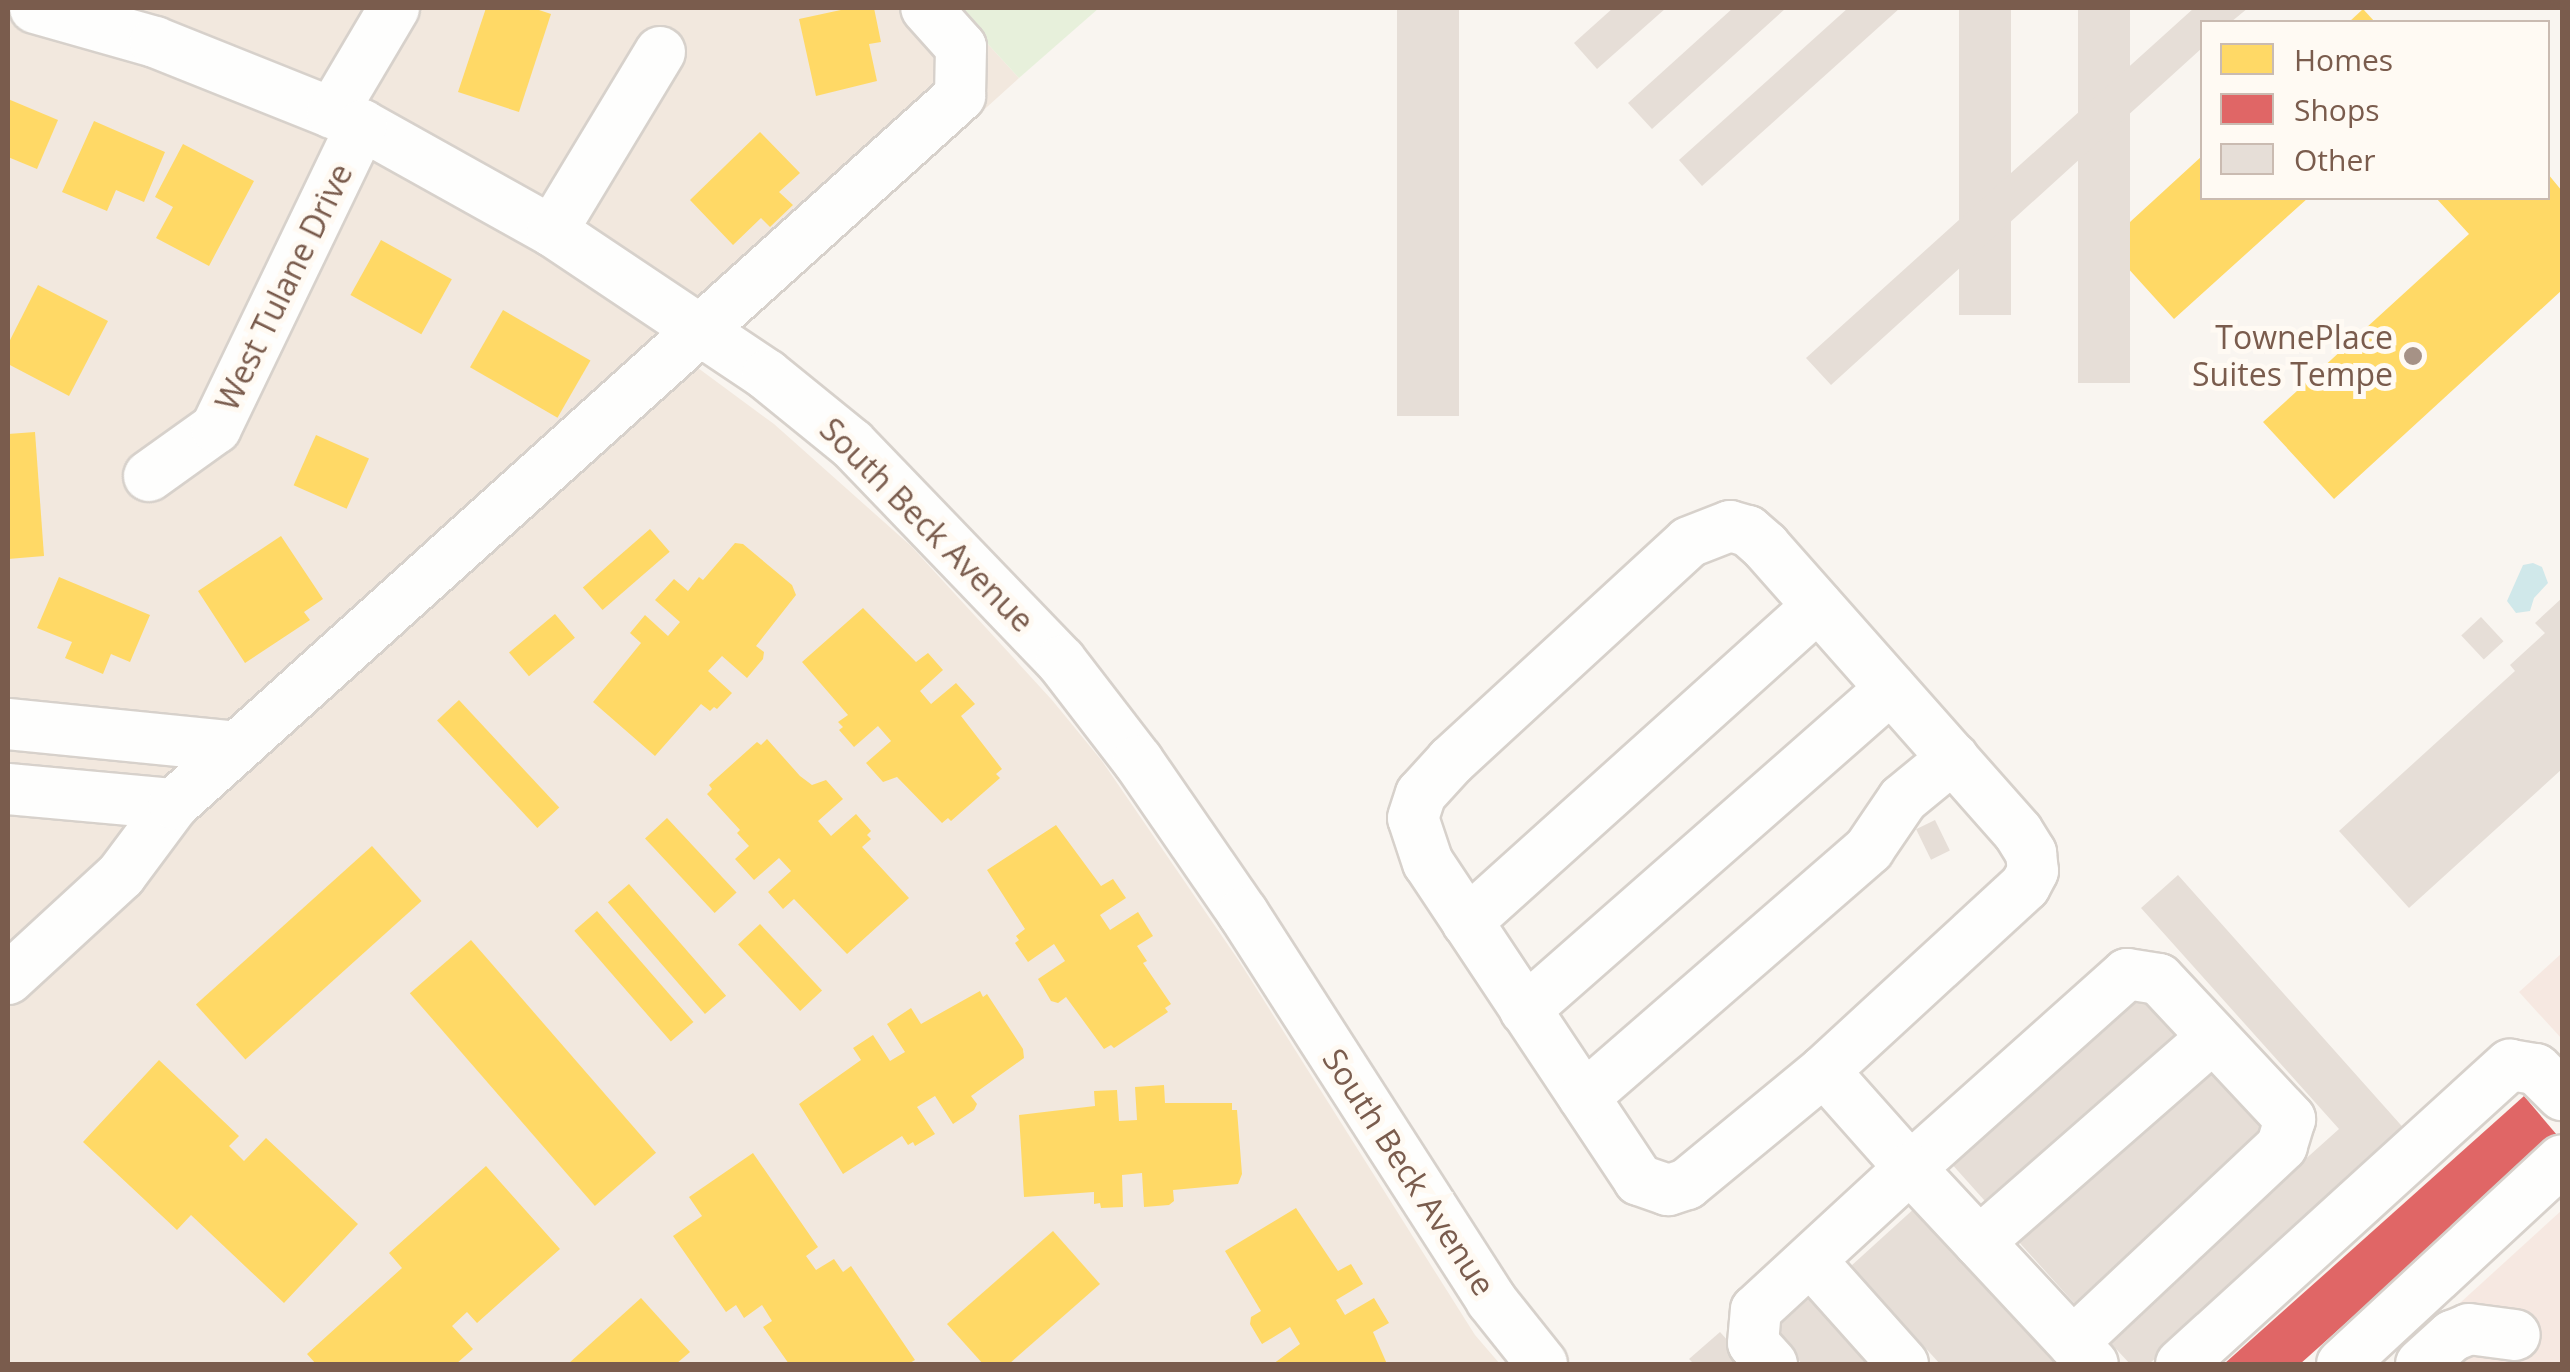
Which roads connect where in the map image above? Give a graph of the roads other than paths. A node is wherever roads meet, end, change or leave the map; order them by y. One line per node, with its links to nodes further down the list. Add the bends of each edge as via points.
1 (36, 8): 4 (street, South Beck Avenue)
2 (394, 8): 6 (street, West Tulane Drive)
3 (926, 8): 8 (street, via 961,47 960,96)
4 (161, 25): 6 (street, South Beck Avenue)
5 (660, 52): 7 (street)
6 (347, 119): 7 (street, South Beck Avenue); 9 (street, West Tulane Drive, via 216,428)
7 (552, 232): 8 (street, South Beck Avenue)
8 (704, 331): 13 (street); 30 (street, South Beck Avenue, via 852,444 1061,661 1206,859 1491,1300)
9 (148, 476)
10 (1818, 606): 11 (street); 17 (street); 17 (street, via 1748,531 1715,528 1689,542 1421,794 1415,833)
11 (1891, 689): 14 (street); 19 (street)
12 (8, 724): 13 (street)
13 (237, 747): 16 (street)
14 (1953, 758): 21 (street, via 2018,832 2033,871 2025,886); 23 (street, via 1903,798 1868,850)
15 (8, 790): 16 (street)
16 (174, 804): 18 (street, via 121,875)
17 (1467, 922): 19 (street)
18 (8, 979)
19 (1525, 1010): 23 (street)
20 (2212, 1037): 25 (street, via 2158,978 2127,974); 26 (street); 29 (street, via 2290,1119 2282,1146)
21 (1824, 1071): 23 (street, via 1687,1184 1668,1190 1639,1180); 25 (street)
22 (2562, 1095): 33 (street, via 2536,1069 2510,1065)
23 (1584, 1098)
24 (2562, 1160): 34 (street)
25 (1910, 1168): 26 (street); 27 (street)
26 (1979, 1242): 29 (street)
27 (1811, 1261): 31 (street, via 1756,1310 1753,1344); 32 (street)
28 (2515, 1335): 35 (street, via 2469,1329)
29 (2083, 1353)
30 (1542, 1364)
31 (1772, 1364)
32 (1903, 1364)
33 (2181, 1364)
34 (2342, 1364)
35 (2421, 1364)

